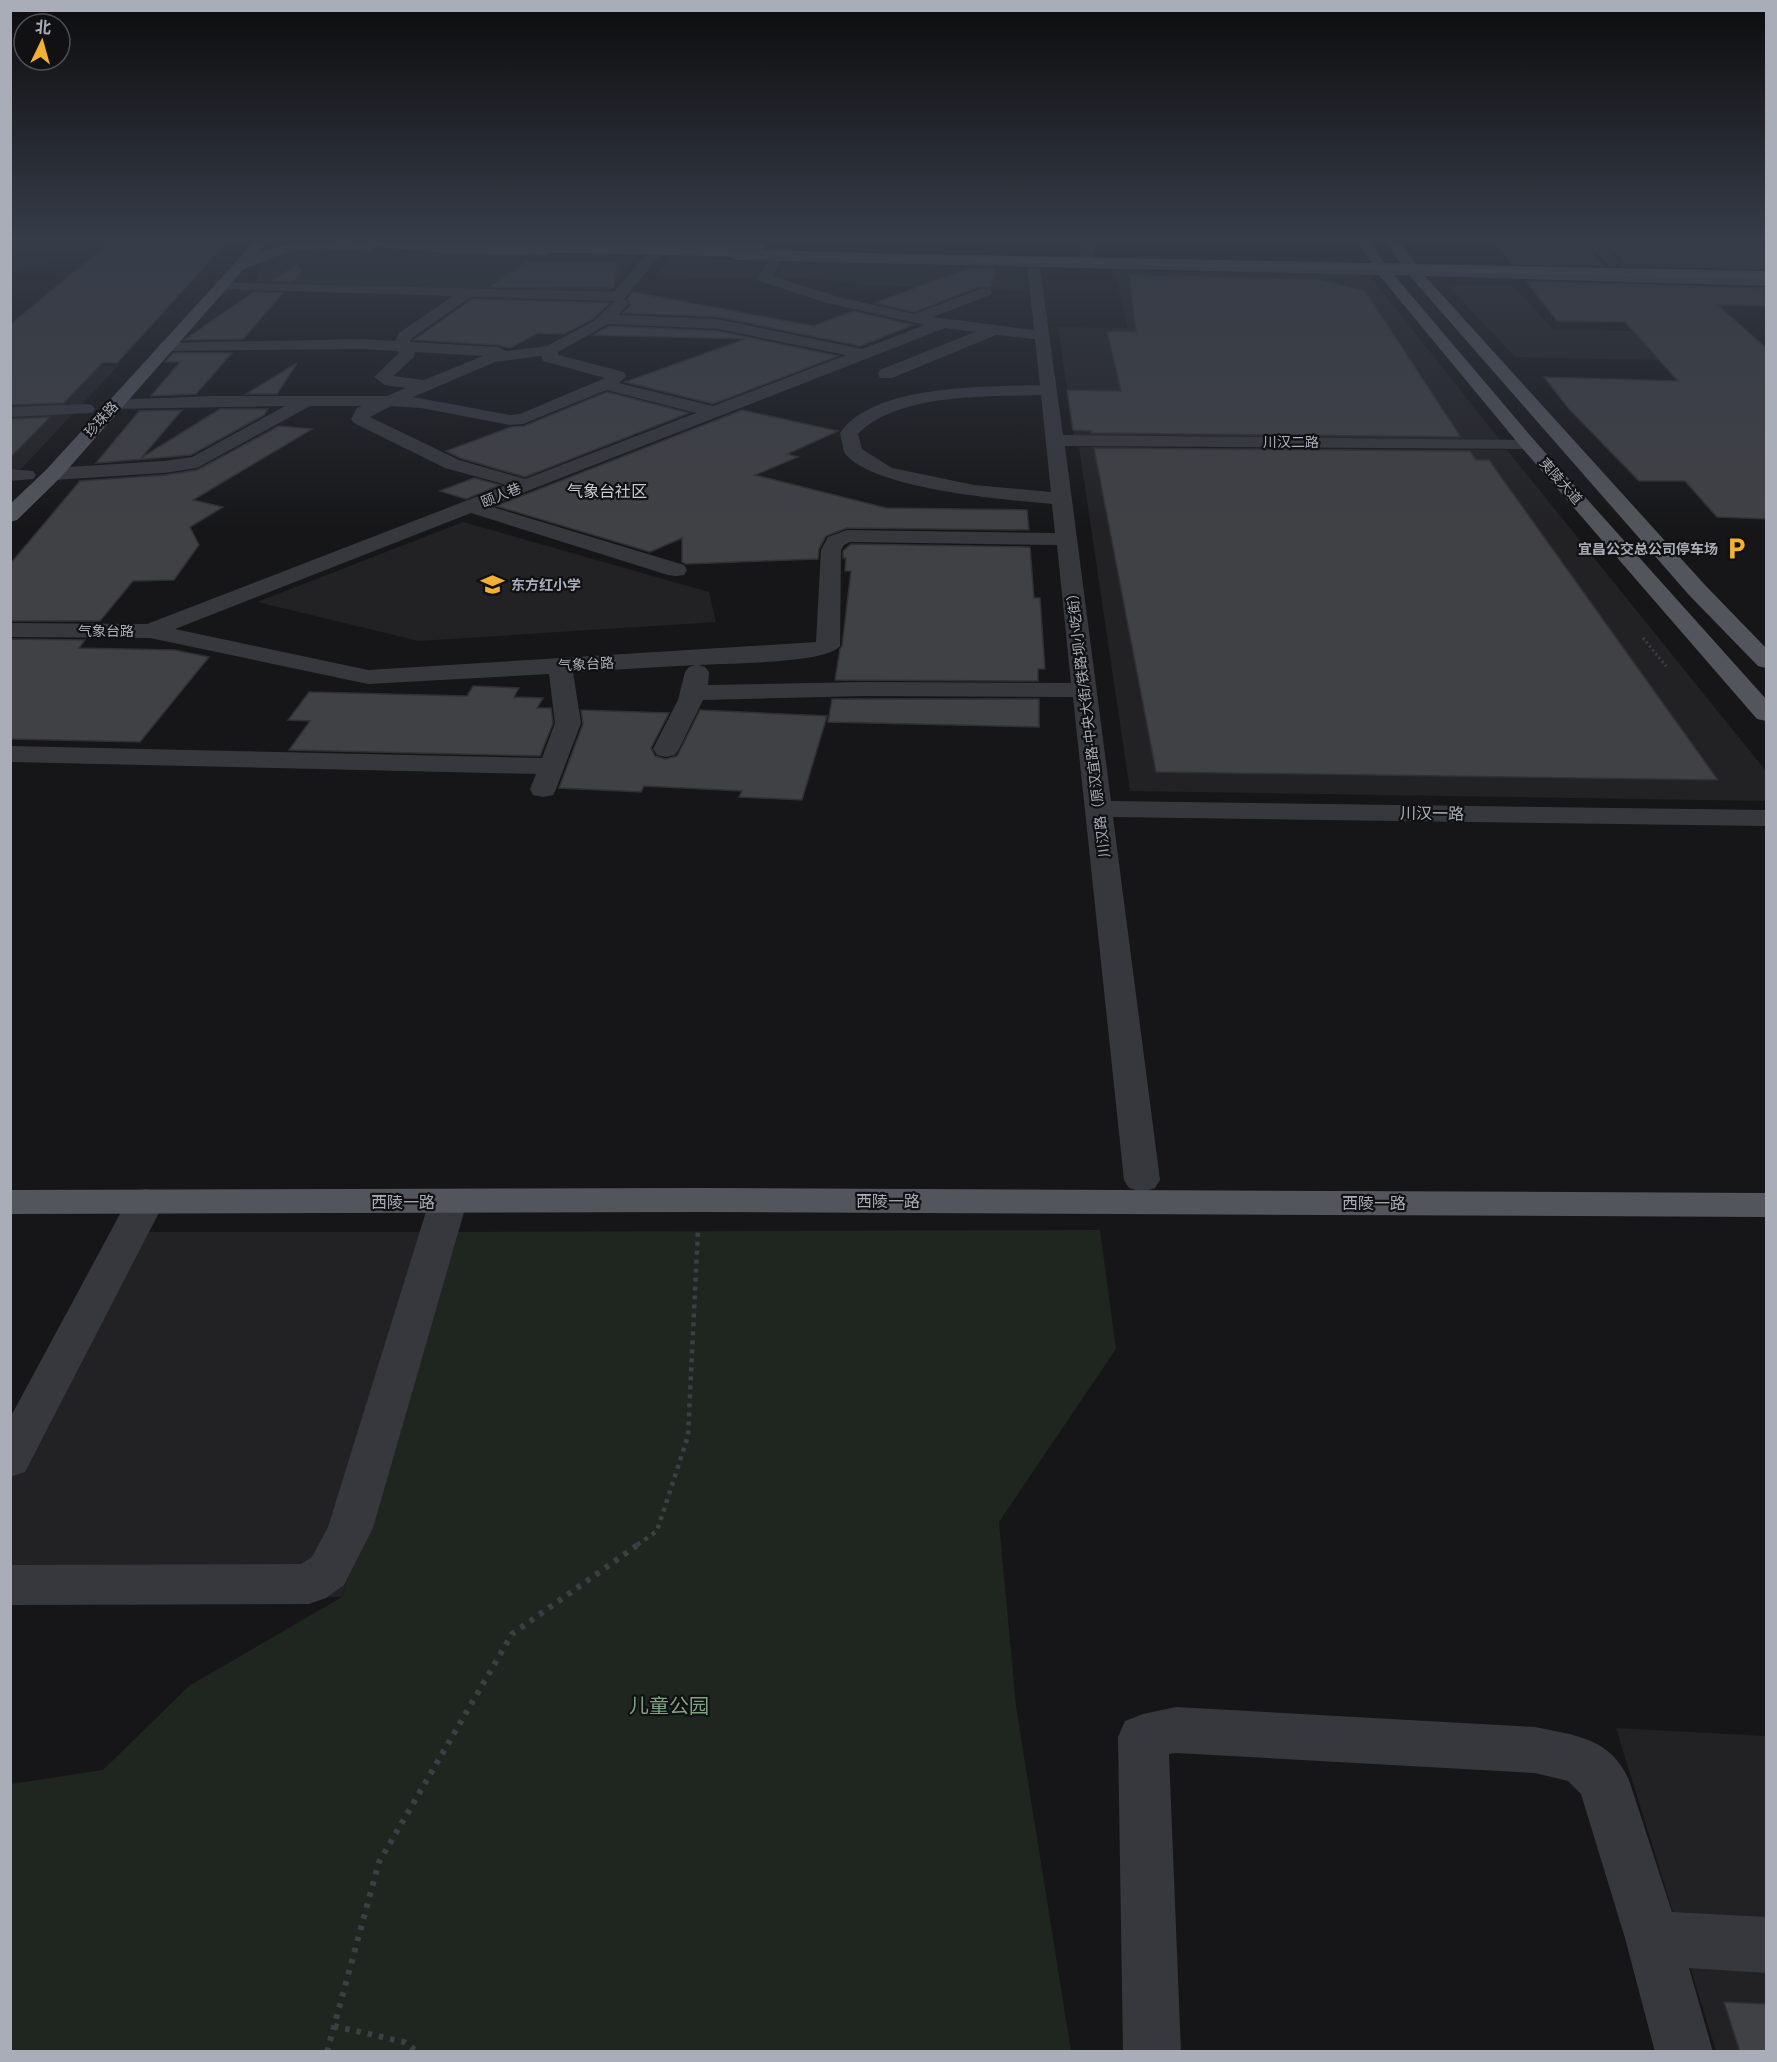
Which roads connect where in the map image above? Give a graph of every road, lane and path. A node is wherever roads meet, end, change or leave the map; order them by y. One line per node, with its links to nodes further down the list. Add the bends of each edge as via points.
1 (175, 337): 11 (main road, 珍珠路)
2 (404, 337): 10 (street)
3 (573, 337): 12 (street)
4 (782, 337): 14 (street)
5 (906, 337): 14 (street)
6 (975, 337): 15 (street)
7 (1042, 337): 18 (street, 川汉路（原汉宜路·中央大街/铁路坝小吃街）)
8 (1439, 337): 27 (main road, 夷陵大道)
9 (1473, 337): 41 (main road, 夷陵大道, via 1697,590)
10 (401, 345): 11 (street); 13 (street); 16 (street, via 408,354 382,377)
11 (167, 346): 22 (main road, 珍珠路)
12 (551, 350): 13 (street, 颐人巷); 17 (street, via 549,358 618,376)
13 (517, 353): 16 (street, 颐人巷, via 492,358)
14 (863, 354): 24 (street)
15 (886, 374)
16 (423, 385): 20 (street, 颐人巷)
17 (605, 385): 20 (street, via 523,419 510,420); 24 (street)
18 (1049, 390): 26 (street, 川汉路（原汉宜路·中央大街/铁路坝小吃街）); 32 (street, via 914,401 869,415 849,433 853,452 886,472 974,491)
19 (305, 401): 20 (street); 22 (street); 29 (street, via 197,462)
20 (389, 401): 30 (street, 颐人巷, via 363,412 360,419 453,464)
21 (91, 403): 23 (street); 25 (main road, 珍珠路)
22 (115, 404): 29 (main road, 珍珠路)
23 (10, 412)
24 (714, 412): 30 (street)
25 (71, 425)
26 (1054, 440): 27 (street, 川汉二路); 32 (street, 川汉路（原汉宜路·中央大街/铁路坝小吃街）)
27 (1528, 444): 46 (main road, 夷陵大道)
28 (24, 472): 31 (main road)
29 (53, 474): 34 (main road, 珍珠路)
30 (527, 485): 33 (street, 颐人巷)
31 (10, 490)
32 (1062, 499): 35 (street, 川汉路（原汉宜路·中央大街/铁路坝小吃街）)
33 (471, 507): 36 (street); 38 (street, 颐人巷)
34 (10, 516)
35 (1066, 539): 40 (street, 气象台路, via 848,536 835,541 831,550 828,646 815,651); 44 (street, 川汉路（原汉宜路·中央大街/铁路坝小吃街）)
36 (676, 570)
37 (10, 630): 38 (street, 气象台路)
38 (150, 631): 42 (street, 气象台路, via 368,677)
39 (1643, 638): 43 (path)
40 (695, 658): 42 (street, 气象台路); 45 (street, via 699,679)
41 (1767, 661)
42 (559, 666): 48 (street, via 567,723 547,778)
43 (1666, 666)
44 (1084, 690): 45 (street); 49 (street, 川汉路（原汉宜路·中央大街/铁路坝小吃街）)
45 (693, 693): 47 (street)
46 (1767, 714)
47 (666, 749)
48 (10, 754)
49 (1098, 809): 50 (street, 川汉一路); 51 (street, 川汉路（原汉宜路·中央大街/铁路坝小吃街）)
50 (1767, 818)
51 (1142, 1180): 52 (main road, 西陵一路); 53 (main road, 西陵一路)
52 (10, 1181)
53 (1767, 1183)
54 (700, 1200): 57 (main road, 西陵一路); 58 (main road, 西陵一路); 63 (path, via 688,1436 657,1531 512,1634 379,1862)
55 (146, 1201): 56 (main road, 西陵一路); 57 (main road, 西陵一路); 59 (street)
56 (10, 1202)
57 (448, 1202): 60 (street, via 350,1528 328,1570 309,1584)
58 (1767, 1205)
59 (10, 1460)
60 (10, 1584)
61 (1653, 1938): 62 (street); 66 (street, via 1602,1780 1582,1761 1535,1750 1188,1730 1143,1737); 67 (street)
62 (1767, 1945)
63 (334, 2026): 64 (path); 65 (path, via 404,2042)
64 (327, 2052)
65 (418, 2052)
66 (1152, 2052)
67 (1684, 2052)

